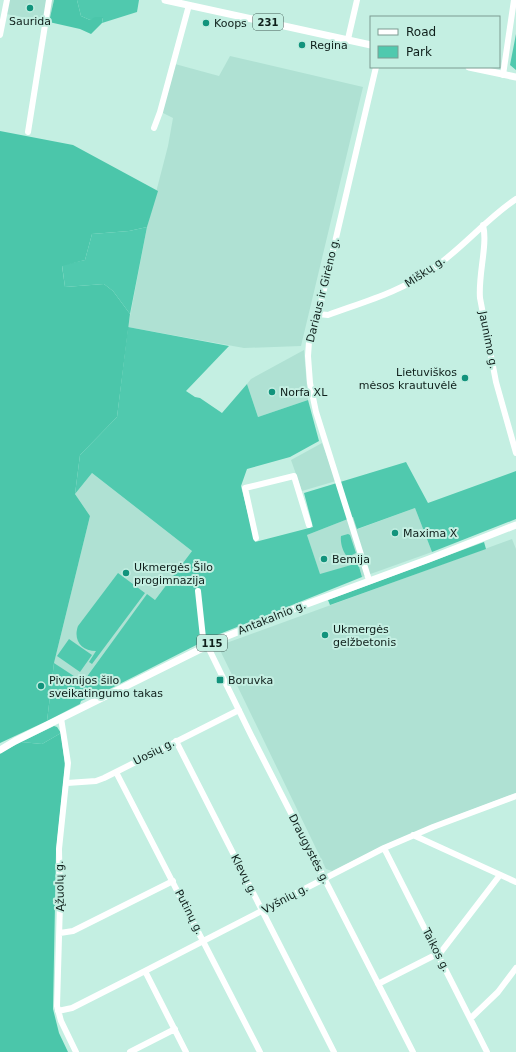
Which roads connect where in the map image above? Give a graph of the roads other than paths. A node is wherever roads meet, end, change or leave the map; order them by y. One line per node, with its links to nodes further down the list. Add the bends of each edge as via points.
1 (7, 0): 7 (street)
2 (49, 0): 15 (street)
3 (165, 0): 6 (main road, 231)
4 (357, 0): 8 (street)
5 (514, 0): 12 (street)
6 (186, 3): 8 (main road, 231); 14 (street)
7 (0, 35)
8 (348, 39): 9 (main road, 231)
9 (370, 45)
10 (376, 68): 18 (street, Dariaus ir Girėno g.)
11 (473, 68): 12 (main road)
12 (503, 75): 13 (main road)
13 (516, 77)
14 (154, 128)
15 (28, 132)
16 (516, 199): 17 (street, Miškų g.)
17 (483, 225): 18 (street, Miškų g., via 438,265 408,285 328,315); 19 (street, Jaunimo g., via 485,237 478,284 480,298 496,382)
18 (318, 314): 23 (street, Dariaus ir Girėno g., via 308,349 311,395)
19 (516, 453)
20 (309, 525): 22 (street, via 294,476 252,486 246,488)
21 (516, 525): 23 (main road, Antakalnio g. / 115, via 429,560)
22 (256, 538)
23 (369, 580): 25 (main road, Antakalnio g. / 115, via 256,623)
24 (198, 591): 25 (street, Draugystės g.)
25 (205, 646): 26 (street, Draugystės g.); 27 (main road, Antakalnio g. / 115)
26 (238, 710): 29 (street, Uosių g.); 38 (street, Draugystės g.)
27 (61, 718): 28 (main road, Antakalnio g. / 115); 33 (street, Ąžuolų g., via 68,754)
28 (15, 741): 30 (main road, Antakalnio g. / 115); 31 (main road, Antakalnio g. / 115)
29 (176, 741): 32 (street, Uosių g.); 41 (street, Klevų g.)
30 (0, 746)
31 (0, 750)
32 (116, 772): 33 (street, Uosių g., via 96,781); 39 (street, Putinų g.)
33 (67, 784): 42 (street, Ąžuolų g., via 59,849)
34 (516, 796): 35 (street, Vyšnių g.)
35 (413, 835): 36 (street, Vyšnių g.); 37 (street)
36 (384, 848): 38 (street, Vyšnių g.); 44 (street, Taikos g.)
37 (500, 875): 40 (street); 44 (street, via 447,946)
38 (324, 878): 41 (street, Vyšnių g.); 47 (street, Draugystės g.)
39 (173, 881): 42 (street, via 73,931); 43 (street, Putinų g.)
40 (516, 882)
41 (262, 911): 43 (street, Vyšnių g.); 55 (street, Klevų g.)
42 (60, 933): 48 (street, Ąžuolų g.)
43 (204, 940): 46 (street, Vyšnių g.); 54 (street, Putinų g.)
44 (438, 954): 47 (street); 49 (street, Taikos g.)
45 (516, 968): 49 (street, via 498,992)
46 (145, 971): 48 (street, Vyšnių g., via 72,1008); 50 (street)
47 (378, 984): 56 (street, Draugystės g.)
48 (58, 1011): 51 (street, Ąžuolų g.)
49 (471, 1018): 57 (street, Taikos g.)
50 (174, 1029): 52 (street); 53 (street)
51 (76, 1052)
52 (130, 1052)
53 (186, 1052)
54 (260, 1052)
55 (334, 1052)
56 (413, 1052)
57 (488, 1052)

